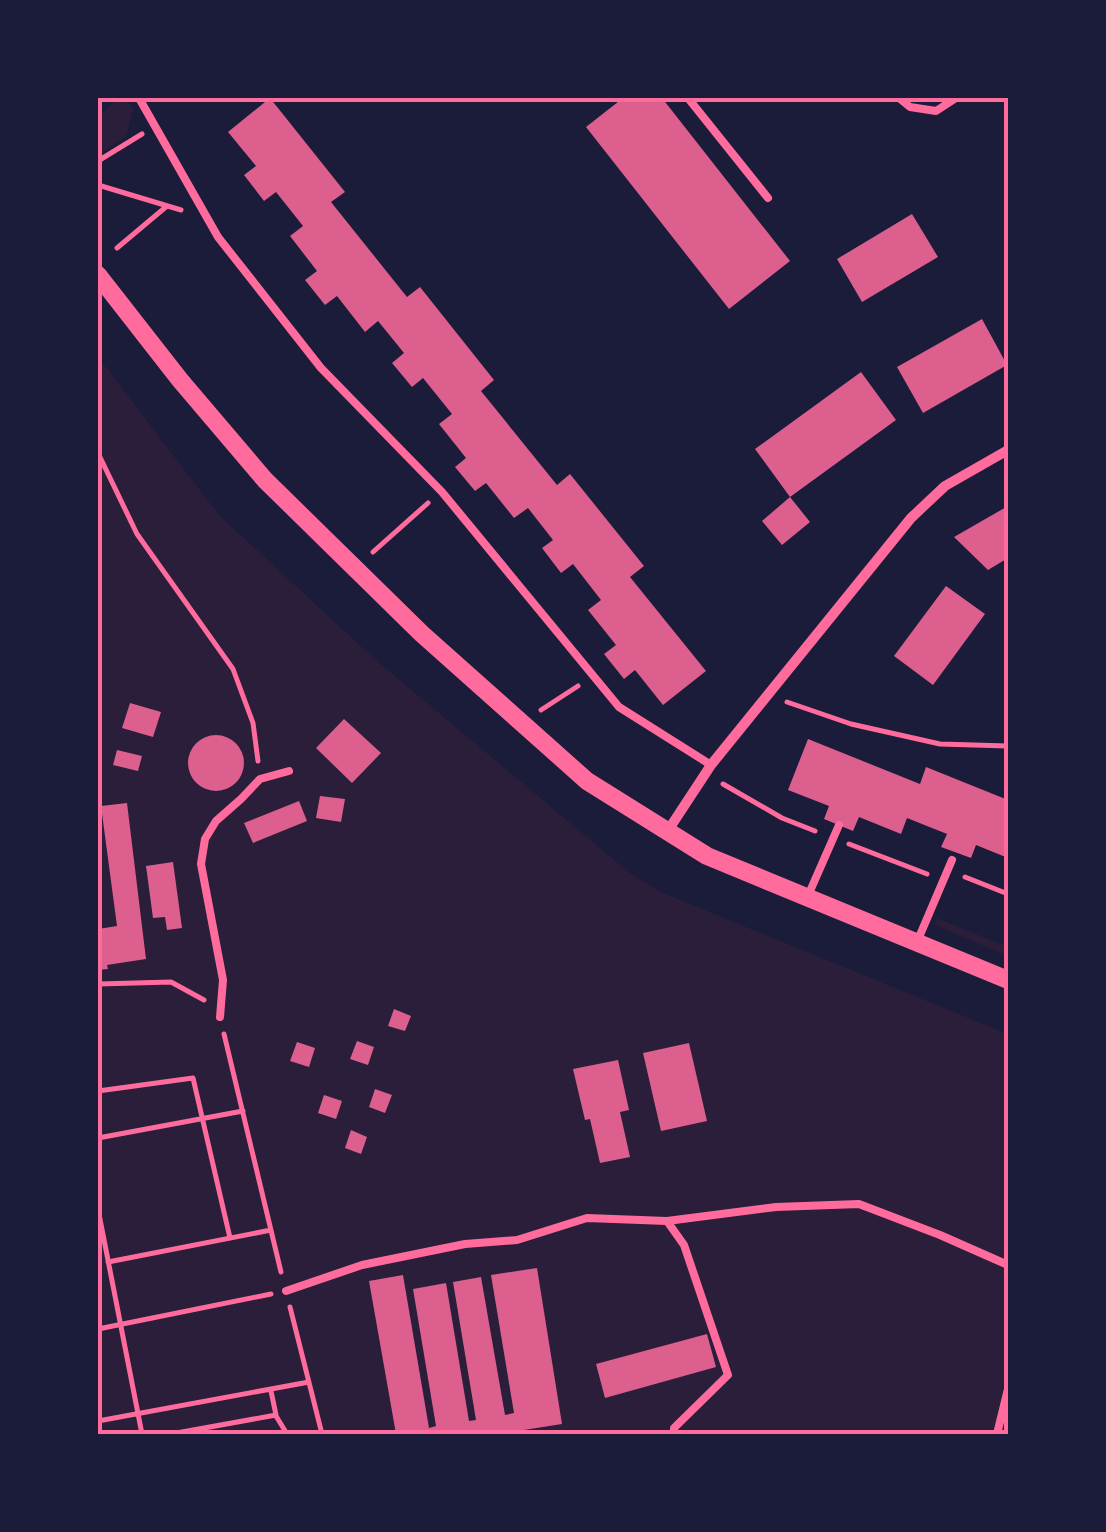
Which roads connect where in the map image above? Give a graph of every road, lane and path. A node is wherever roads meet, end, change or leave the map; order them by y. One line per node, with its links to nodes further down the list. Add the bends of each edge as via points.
1 (139, 98): 5 (lane)
2 (688, 98): 8 (lane)
3 (899, 98): 4 (lane, via 936,111)
4 (956, 98)
5 (154, 126): 6 (path); 10 (lane)
6 (98, 161)
7 (98, 185): 9 (path)
8 (768, 198)
9 (167, 206): 10 (path); 11 (path)
10 (207, 217): 15 (lane, via 321,368)
11 (117, 248)
12 (98, 275): 16 (street, via 265,480)
13 (1008, 450): 18 (street, via 945,486 911,518)
14 (98, 454): 23 (path, via 137,534 233,669 253,723)
15 (442, 492): 16 (path); 17 (lane)
16 (356, 569): 19 (street)
17 (592, 676): 19 (path); 21 (lane, via 618,707)
18 (767, 695): 20 (path, via 851,724 940,744); 21 (street)
19 (522, 722): 25 (street, via 587,781)
20 (1008, 746)
21 (711, 766): 25 (street)
22 (288, 772): 23 (lane)
23 (260, 779): 32 (lane, via 205,839 201,864 223,980)
24 (838, 825): 27 (lane)
25 (667, 832): 27 (street)
26 (950, 865): 28 (path); 29 (lane)
27 (807, 898): 29 (street)
28 (1008, 898)
29 (917, 942): 30 (street)
30 (1008, 980)
31 (98, 984): 32 (path, via 170,982 202,998)
32 (220, 1017): 34 (path, via 243,1111)
33 (98, 1091): 34 (path, via 193,1078)
34 (203, 1118): 35 (path); 39 (path)
35 (98, 1138)
36 (98, 1209): 40 (path)
37 (667, 1221): 41 (lane, via 776,1206 859,1204); 42 (lane, via 586,1218 517,1240 362,1265); 55 (lane, via 684,1244 728,1375)
38 (272, 1230): 39 (path)
39 (230, 1238): 40 (path)
40 (108, 1262): 43 (path)
41 (1008, 1265)
42 (286, 1291): 43 (path)
43 (120, 1324): 44 (path); 48 (path)
44 (98, 1329)
45 (309, 1382): 46 (path)
46 (271, 1389): 48 (path); 49 (path)
47 (1008, 1389): 56 (lane)
48 (138, 1413): 50 (path); 52 (path)
49 (276, 1416): 51 (path); 54 (path)
50 (98, 1422)
51 (213, 1431): 53 (path)
52 (142, 1434)
53 (171, 1434)
54 (287, 1434)
55 (674, 1434)
56 (997, 1434)

